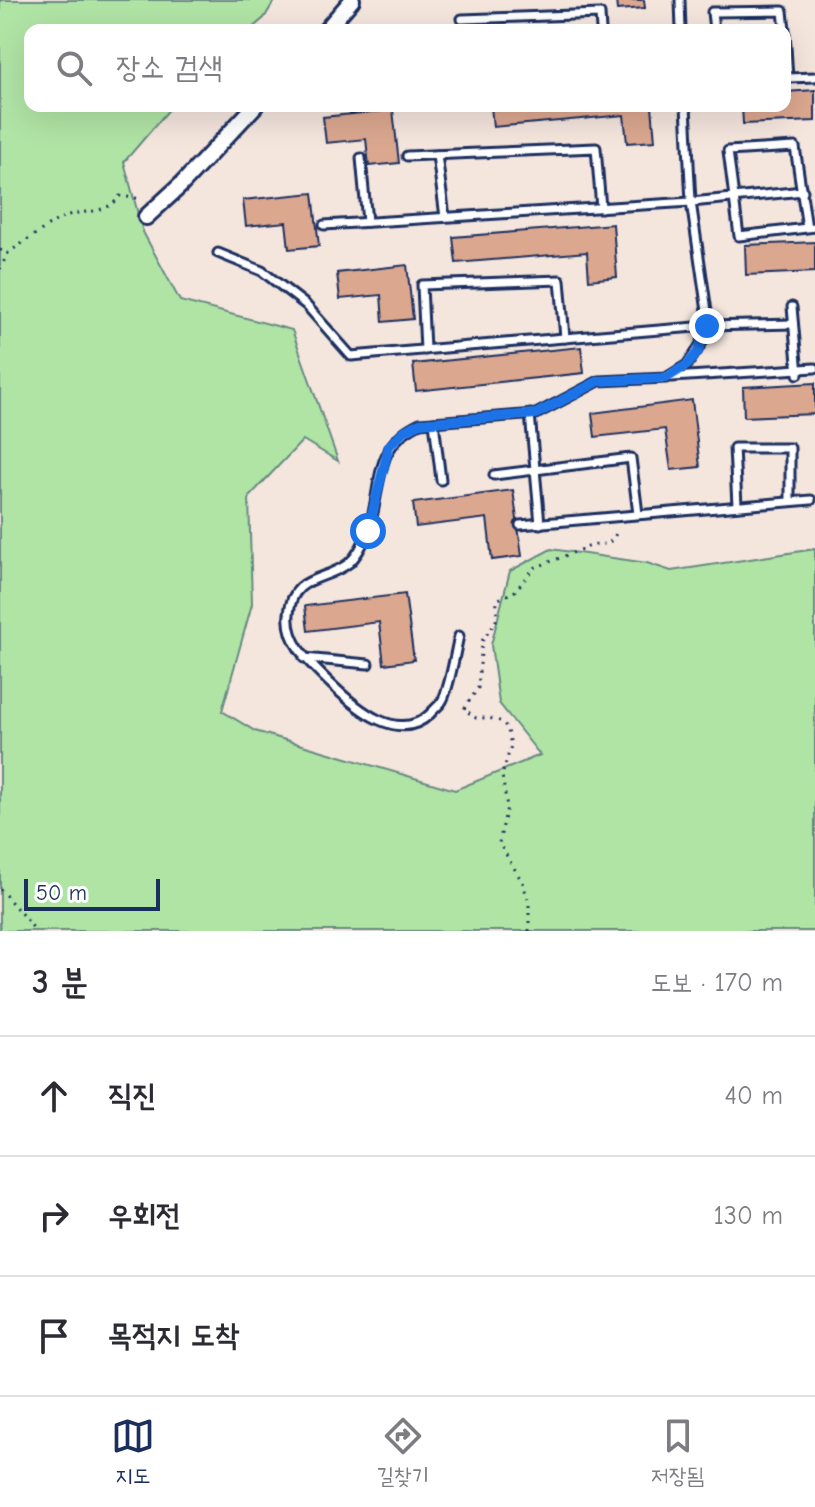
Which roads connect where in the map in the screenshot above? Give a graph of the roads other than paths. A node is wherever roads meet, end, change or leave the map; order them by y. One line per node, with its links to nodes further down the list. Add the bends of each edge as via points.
1 (352, 0): 5 (street)
2 (680, 0): 8 (lane)
3 (483, 18): 4 (lane); 6 (lane); 7 (lane, via 600,14)
4 (462, 19)
5 (331, 24)
6 (484, 24)
7 (601, 24)
8 (681, 24)
9 (713, 24): 10 (lane, via 712,12 783,11)
10 (784, 24)
11 (815, 77): 12 (lane)
12 (791, 78)
13 (249, 112): 22 (street)
14 (686, 112): 20 (lane)
15 (437, 155): 16 (lane); 21 (lane, via 596,148); 23 (lane)
16 (407, 156)
17 (361, 158): 24 (lane)
18 (803, 191): 19 (lane); 19 (lane, via 795,147 728,151); 26 (lane)
19 (735, 197): 20 (lane); 26 (lane, via 739,236)
20 (691, 202): 21 (lane); 30 (lane)
21 (601, 208): 23 (lane)
22 (150, 213)
23 (445, 217): 24 (lane)
24 (367, 222): 25 (lane)
25 (324, 225)
26 (811, 228)
27 (218, 253): 32 (lane, via 262,271 306,305 351,356)
28 (792, 307): 29 (lane)
29 (793, 324): 30 (lane); 34 (lane)
30 (707, 326): 31 (lane); 35 (lane, via 698,352)
31 (565, 338): 32 (lane); 32 (lane, via 560,280 422,285)
32 (425, 350)
33 (815, 368): 34 (lane)
34 (798, 372): 35 (lane)
35 (666, 378): 36 (lane, via 599,381)
36 (530, 414): 37 (lane); 38 (lane)
37 (434, 422): 40 (lane); 48 (lane, via 404,431 389,446 368,531 351,561 306,580 296,592 290,632)
38 (534, 470): 39 (lane); 44 (lane, via 631,458); 45 (lane)
39 (494, 475)
40 (441, 480)
41 (811, 500): 42 (lane)
42 (790, 501): 43 (lane); 43 (lane, via 790,448 734,448)
43 (737, 505): 44 (lane)
44 (638, 514): 45 (lane)
45 (540, 524): 46 (lane)
46 (520, 525)
47 (459, 636): 48 (lane, via 442,701 424,719 403,727 355,707)
48 (304, 658): 49 (lane)
49 (368, 664)

